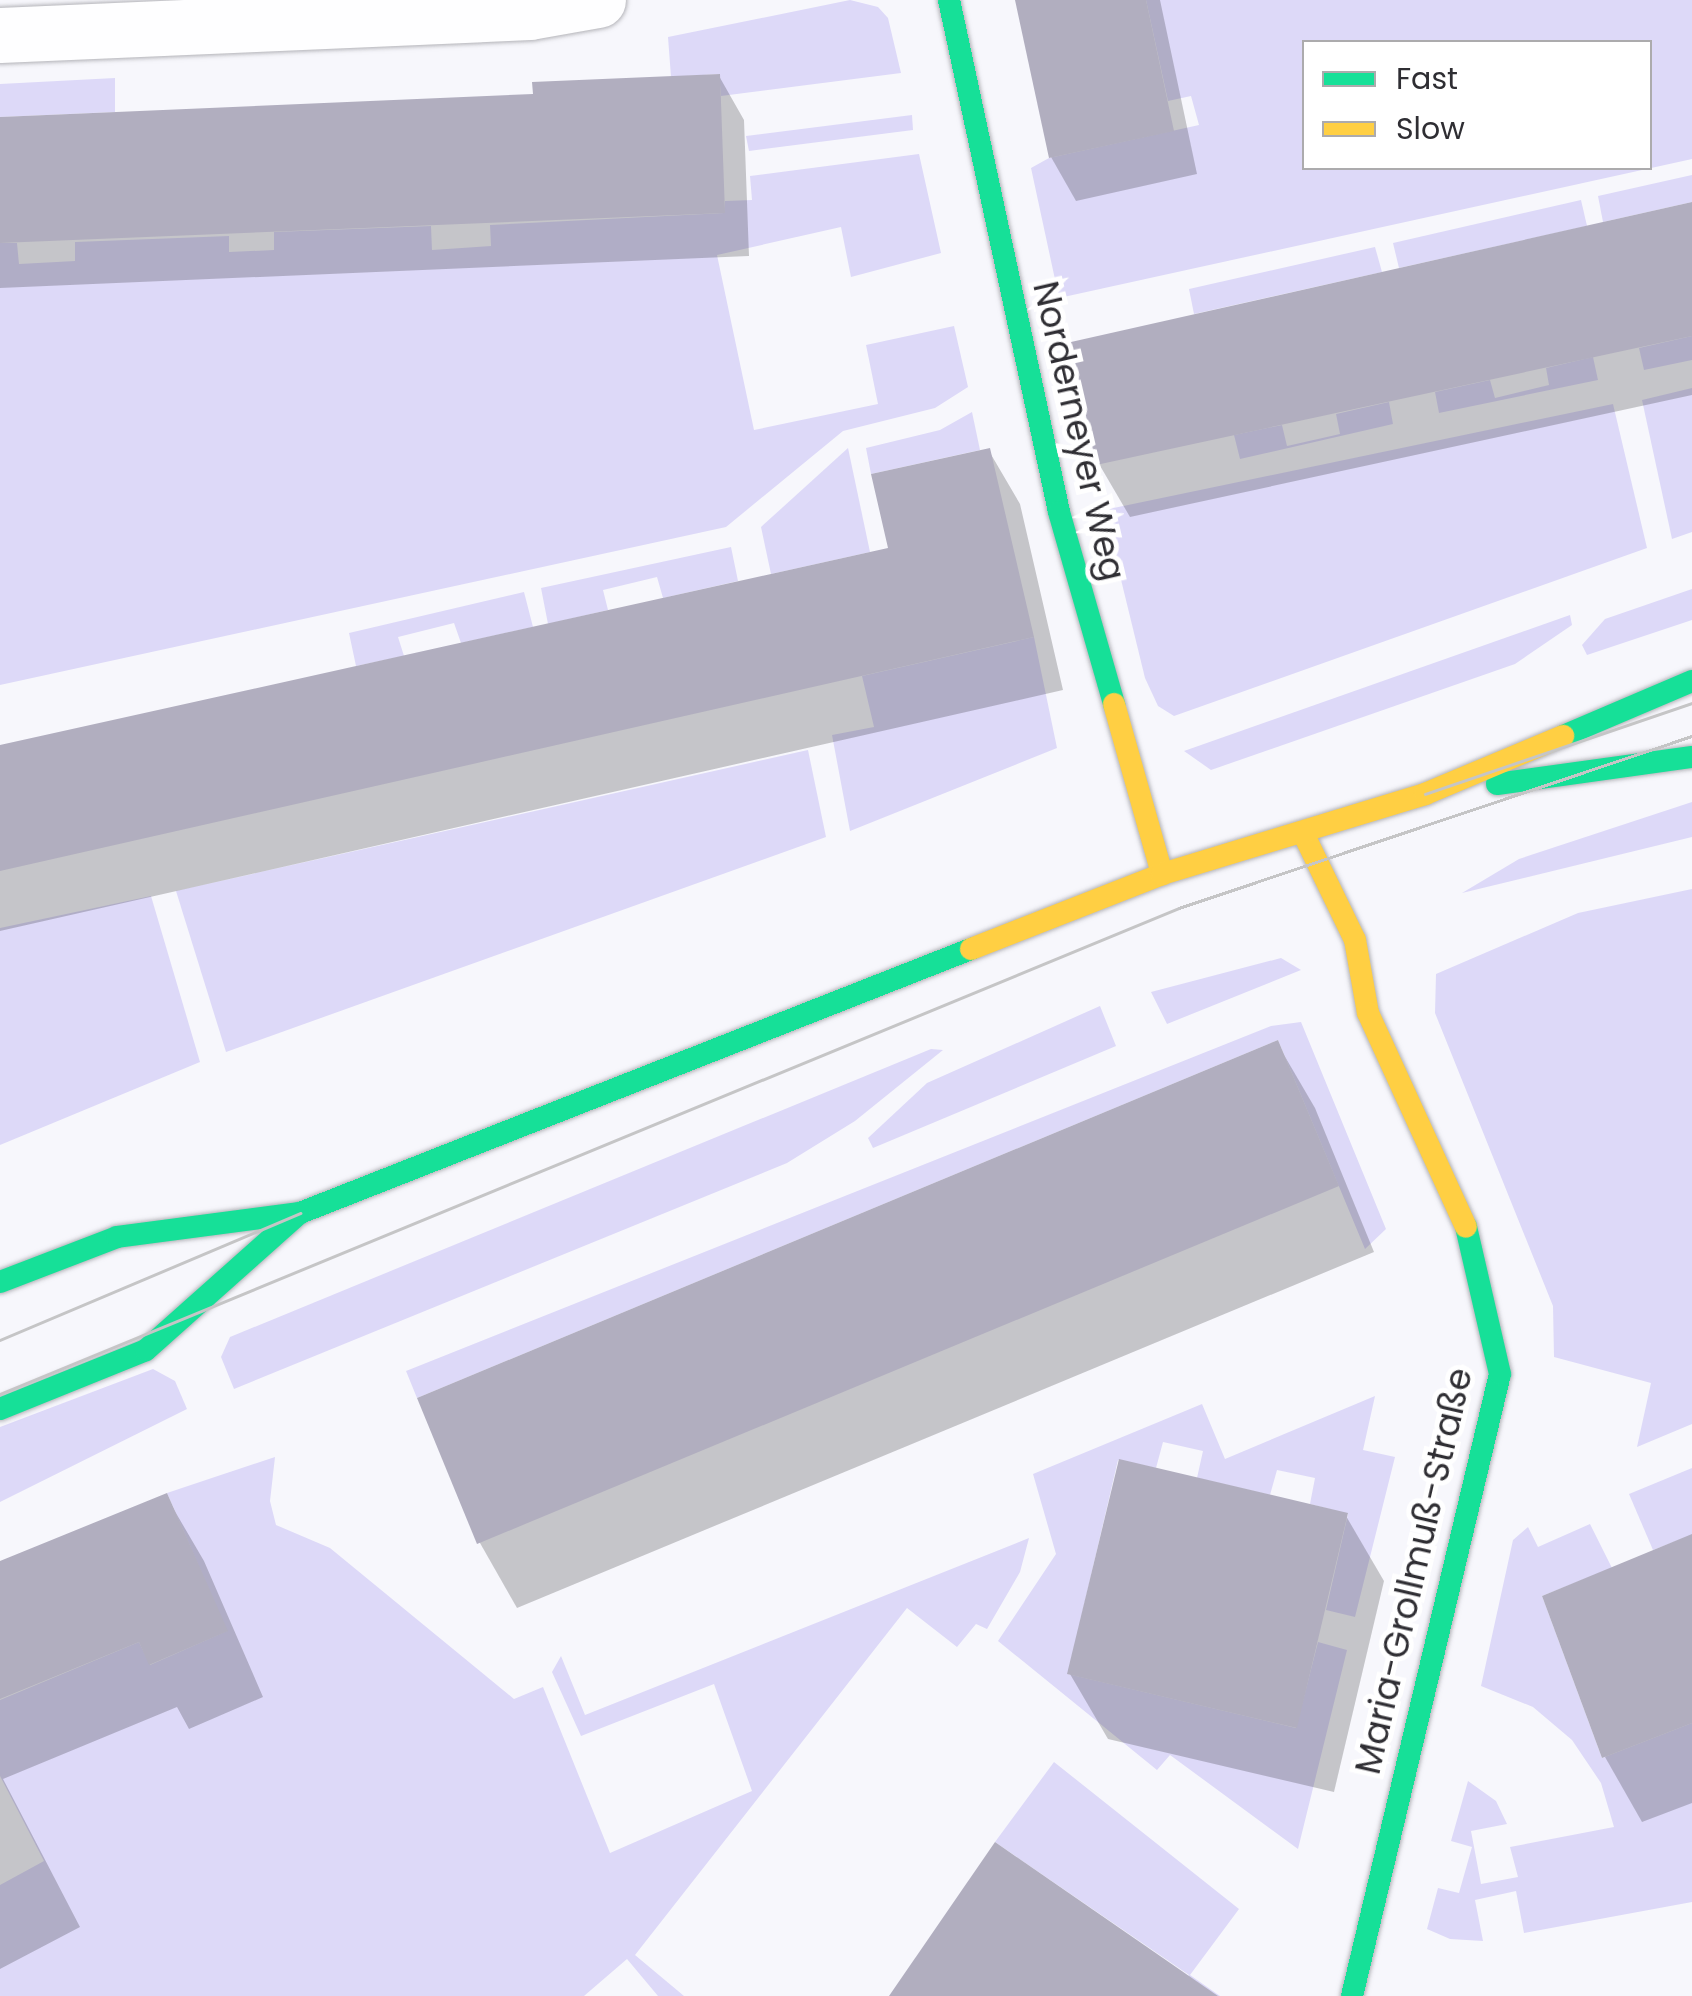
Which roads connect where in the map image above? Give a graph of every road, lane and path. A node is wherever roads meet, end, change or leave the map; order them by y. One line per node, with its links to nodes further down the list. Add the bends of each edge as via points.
1 (598, 0): 3 (street, via 530,12)
2 (949, 0): 8 (street, Norderneyer Weg, via 1059,512)
3 (0, 35)
4 (1692, 681): 6 (street)
5 (1692, 756): 6 (street)
6 (1425, 794): 7 (street)
7 (1304, 835): 8 (street); 12 (street, Maria-Grollmuß-Straße, via 1356,940 1368,1012 1472,1240 1500,1374)
8 (1162, 874): 9 (street)
9 (300, 1214): 10 (street, via 117,1237); 11 (street, via 146,1350)
10 (0, 1282)
11 (0, 1410)
12 (1352, 1996)

